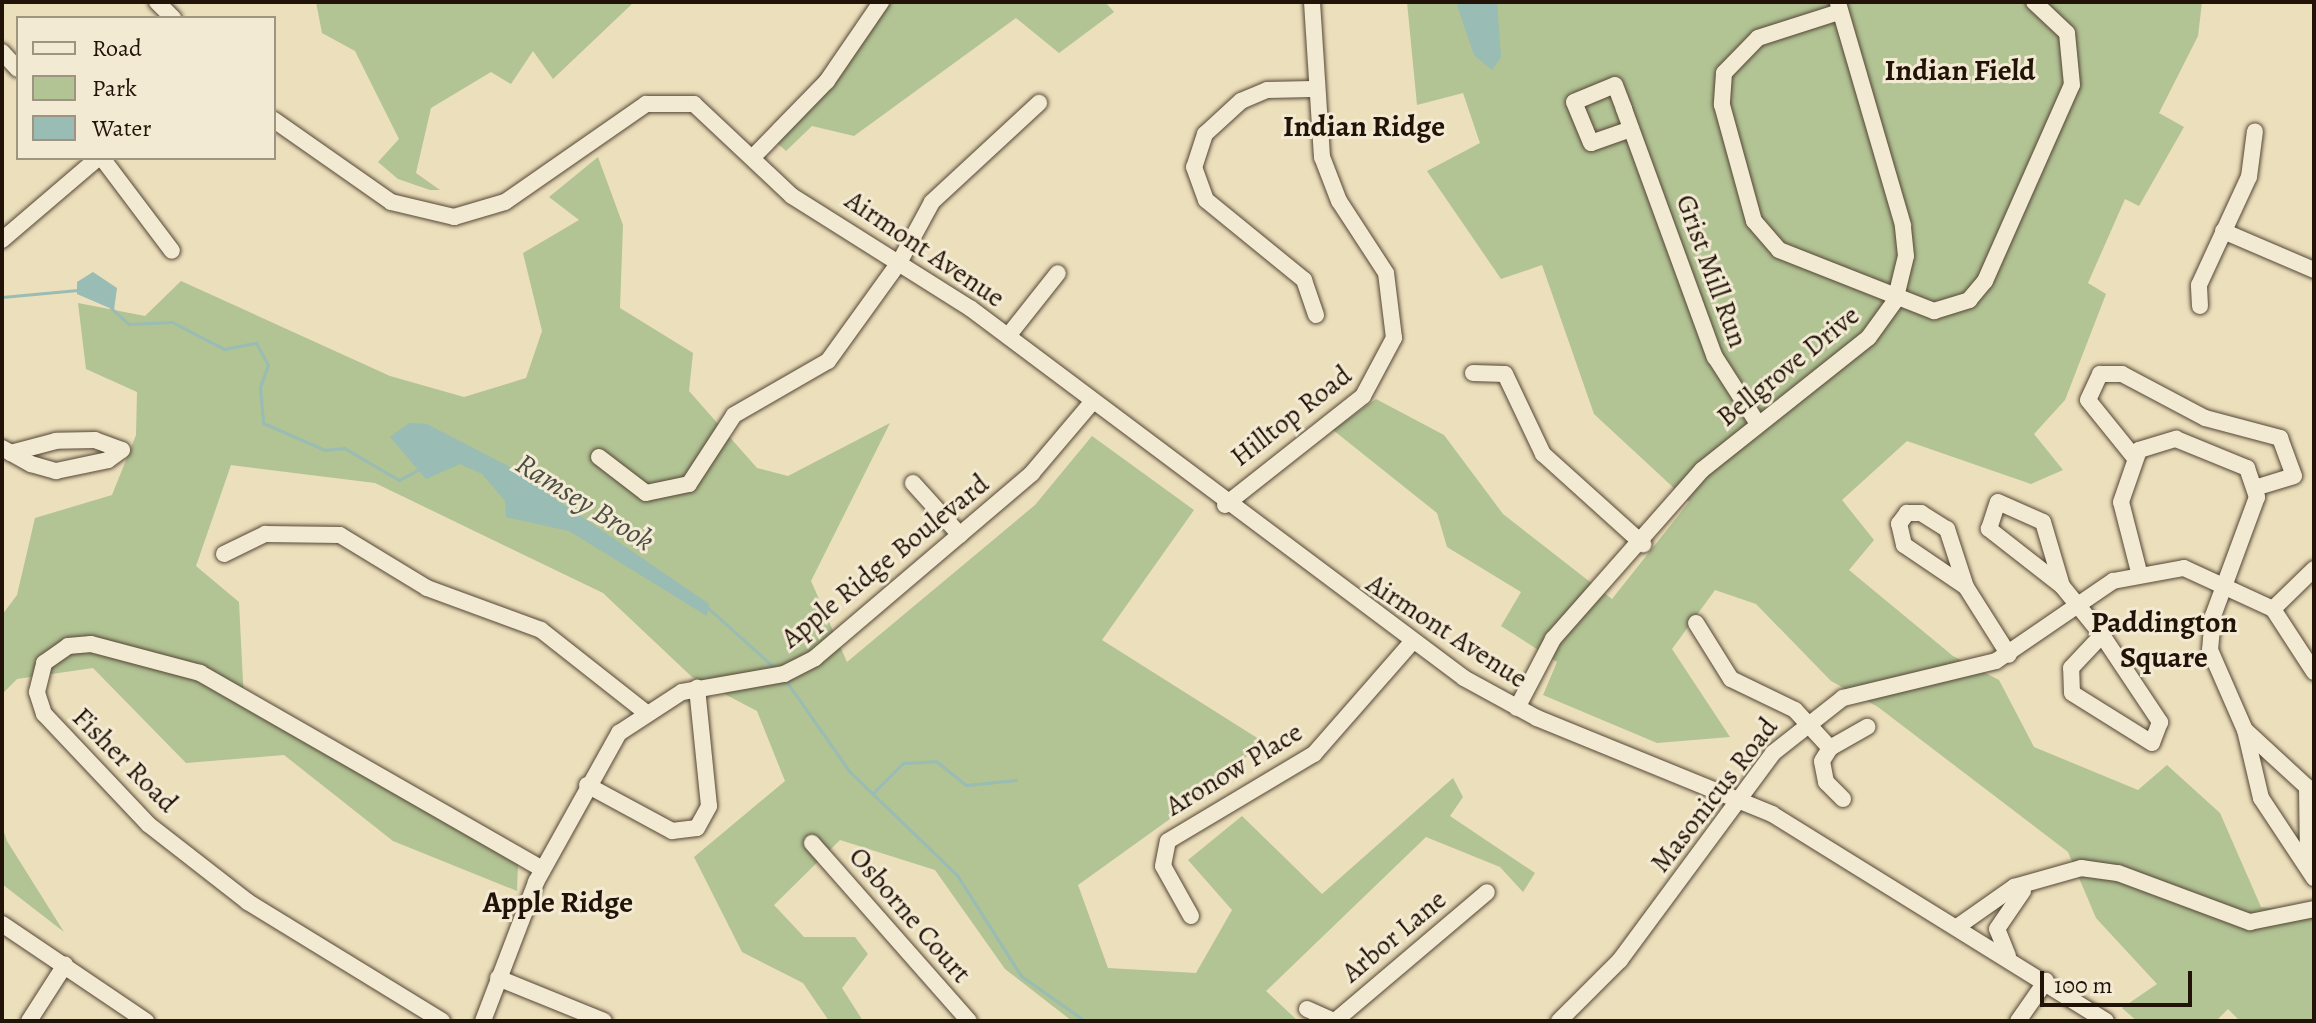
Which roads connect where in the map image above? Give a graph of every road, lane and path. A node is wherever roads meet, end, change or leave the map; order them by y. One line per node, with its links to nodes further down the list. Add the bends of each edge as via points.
1 (881, 2): 12 (street, via 827,81)
2 (1312, 2): 7 (street, Hilltop Road)
3 (2034, 2): 22 (street, via 2067,33 2075,71 1985,281 1946,310)
4 (1838, 7): 22 (street, Bellgrove Drive, via 1903,225 1905,265); 22 (street, via 1747,44 1724,73 1722,105 1754,221 1768,242)
5 (2, 52): 6 (street)
6 (16, 67)
7 (1312, 89): 24 (street, via 1267,90 1241,101 1205,134 1194,167 1206,200 1304,280); 36 (street, Hilltop Road, via 1329,180 1392,289 1394,338 1363,396)
8 (1039, 103): 19 (street, via 949,182)
9 (276, 122): 12 (street, Airmont Avenue, via 353,181 406,209 438,216 505,202 594,135 658,100 694,104)
10 (1631, 129): 29 (street, Grist Mill Run, via 1715,357)
11 (2255, 131): 16 (street, via 2249,177)
12 (754, 156): 19 (street, Airmont Avenue, via 809,203)
13 (98, 160): 17 (street)
14 (102, 160): 18 (street)
15 (2, 215): 17 (street)
16 (2223, 231): 20 (street); 23 (street, via 2199,285)
17 (8, 235)
18 (172, 251)
19 (900, 261): 25 (street, Airmont Avenue); 32 (street, via 828,361 734,415 689,484 646,493)
20 (2314, 270)
21 (1058, 273): 25 (street)
22 (1895, 301): 29 (street, Bellgrove Drive, via 1869,337)
23 (2200, 306)
24 (1316, 315)
25 (1008, 336): 27 (street, Airmont Avenue)
26 (1473, 373): 38 (street, via 1505,374 1551,464)
27 (1093, 401): 36 (street, Airmont Avenue); 37 (street, Apple Ridge Boulevard, via 1032,473)
28 (2199, 415): 30 (street); 33 (street, via 2122,374 2100,374 2088,400); 35 (street, via 2272,434 2285,444 2294,476)
29 (1758, 424): 38 (street, Bellgrove Drive, via 1702,470)
30 (2190, 442): 33 (street, via 2157,440); 35 (street, via 2233,458)
31 (7, 450): 31 (street, via 56,471 108,460 122,450 95,440)
32 (599, 457)
33 (2134, 457): 41 (street, via 2121,502)
34 (913, 483): 37 (street)
35 (2257, 487): 42 (street, via 2250,528)
36 (1225, 505): 49 (street, Airmont Avenue)
37 (960, 535): 52 (street, Apple Ridge Boulevard, via 800,667)
38 (1643, 544): 53 (street, Bellgrove Drive, via 1553,639)
39 (224, 554): 54 (street, via 265,534 340,535 427,588 541,630)
40 (2314, 569): 46 (street)
41 (2139, 572): 42 (street, Masonicus Road, via 2184,568); 45 (street, Masonicus Road)
42 (2228, 582): 46 (street, Masonicus Road); 57 (street, via 2213,616 2210,650)
43 (2062, 586): 43 (street, via 2043,522 2004,501 1994,504 1989,529); 45 (street)
44 (1966, 587): 44 (street, via 1947,529 1921,513 1901,518 1904,545); 50 (street)
45 (2077, 605): 48 (street); 50 (street, Masonicus Road)
46 (2273, 609): 51 (street, Masonicus Road)
47 (1696, 623): 55 (street, via 1731,679)
48 (2102, 635): 48 (street, via 2071,668 2072,693 2152,743 2160,722)
49 (1412, 642): 53 (street, Airmont Avenue); 68 (street, Aronow Place, via 1314,754 1168,841 1163,866)
50 (2009, 655): 55 (street, Masonicus Road, via 1951,675 1867,689)
51 (2314, 672)
52 (697, 688): 54 (street, Apple Ridge Boulevard); 59 (street, via 709,806 697,828 672,831)
53 (1517, 708): 60 (street, Airmont Avenue)
54 (644, 711): 59 (street, Apple Ridge Boulevard, via 619,733)
55 (1807, 720): 58 (street); 60 (street, Masonicus Road)
56 (1867, 727): 58 (street)
57 (2245, 730): 64 (street, via 2261,798); 64 (street, via 2307,787)
58 (1830, 748): 61 (street, via 1822,772)
59 (587, 785): 63 (street, Apple Ridge Boulevard)
60 (1739, 797): 70 (street, Airmont Avenue); 83 (street, Masonicus Road, via 1620,960)
61 (1843, 799)
62 (812, 843): 81 (street, Osborne Court)
63 (542, 869): 73 (street, Apple Ridge Boulevard); 78 (street, Fisher Road, via 200,673 91,644 68,646 44,663 37,692 44,714 149,825 248,902)
64 (2311, 870)
65 (2035, 879): 67 (street, via 2099,869 2250,922); 70 (street); 71 (street, via 2009,904 1997,929)
66 (1487, 892): 82 (street, Arbor Lane)
67 (2314, 909)
68 (1191, 916)
69 (2, 924): 72 (street)
70 (1957, 927): 71 (street, Airmont Avenue)
71 (2009, 957): 74 (street, Airmont Avenue)
72 (65, 965): 76 (street); 77 (street)
73 (498, 978): 79 (street, Apple Ridge Boulevard); 80 (street)
74 (2046, 981): 84 (street); 85 (street, Airmont Avenue)
75 (1307, 1009): 82 (street)
76 (29, 1021)
77 (146, 1021)
78 (442, 1021)
79 (483, 1021)
80 (604, 1021)
81 (969, 1021)
82 (1334, 1021)
83 (1559, 1021)
84 (2018, 1021)
85 (2106, 1021)

